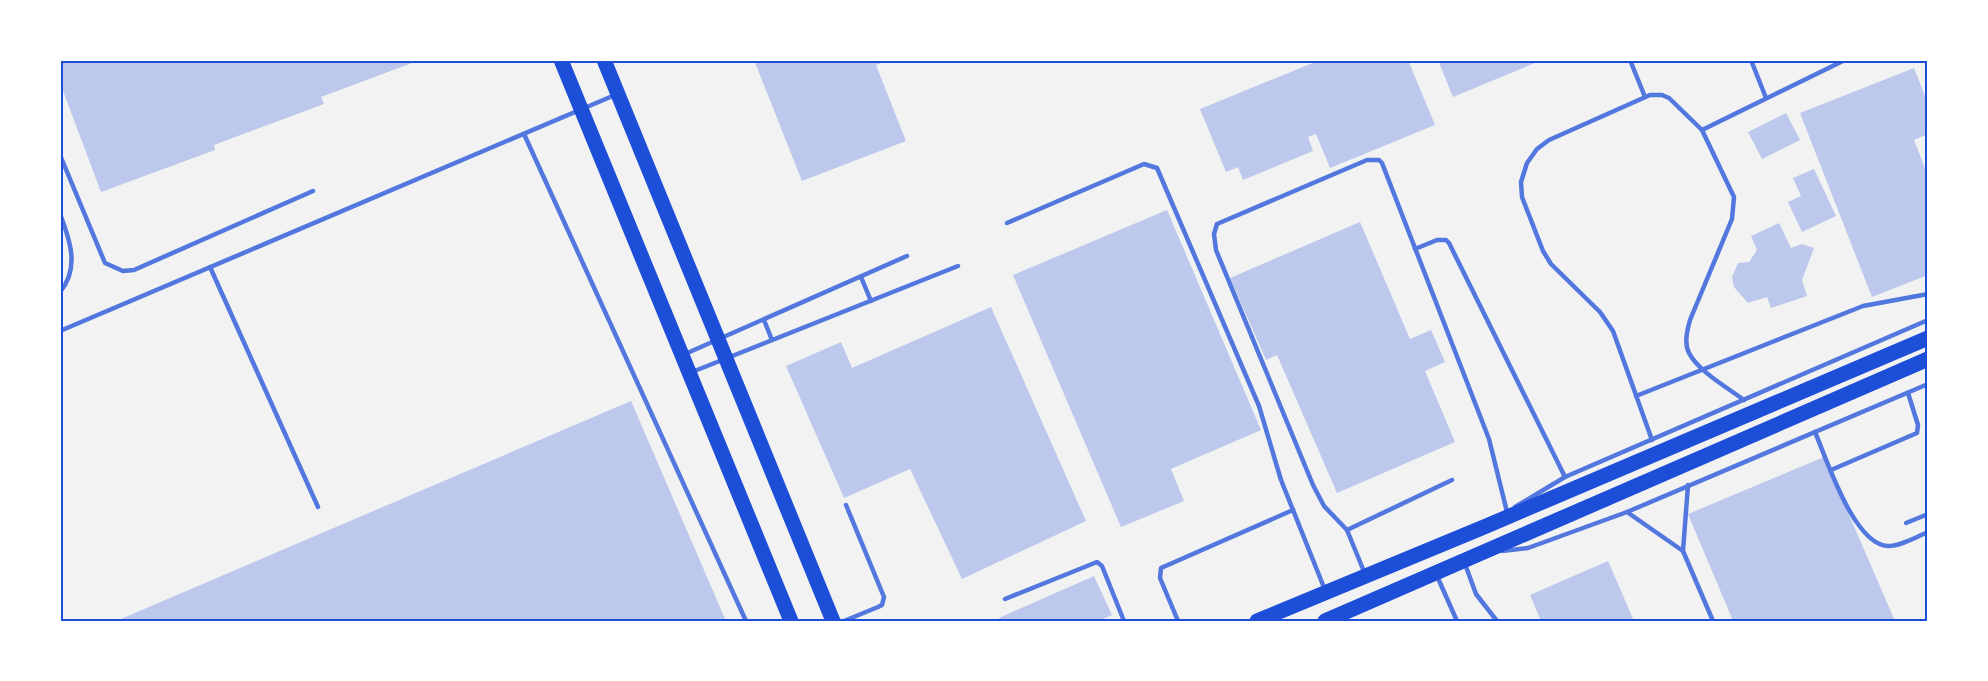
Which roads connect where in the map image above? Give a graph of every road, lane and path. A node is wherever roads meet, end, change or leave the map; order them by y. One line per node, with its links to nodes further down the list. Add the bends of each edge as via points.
1 (561, 60): 9 (main road)
2 (603, 60): 6 (main road)
3 (1630, 60): 7 (lane)
4 (1751, 60): 8 (lane)
5 (1845, 60): 8 (lane)
6 (618, 94): 9 (lane); 28 (main road)
7 (1645, 97): 10 (lane, via 1656,94 1669,98); 37 (lane, via 1549,140 1527,163 1520,190 1551,264 1608,322)
8 (1766, 98): 10 (lane)
9 (582, 109): 11 (lane); 30 (main road)
10 (1702, 130): 33 (lane, via 1734,197 1732,219 1686,335 1689,353)
11 (524, 134): 19 (lane); 62 (lane)
12 (60, 155): 13 (lane, via 105,263 123,271 134,270)
13 (313, 191)
14 (60, 214): 21 (lane, via 73,253 71,271)
15 (1007, 223): 47 (lane, via 1144,164 1157,168 1259,406)
16 (1415, 249): 42 (lane, via 1437,240 1449,243); 48 (lane, via 1489,439); 53 (lane, via 1382,163 1373,159 1215,227 1216,249 1313,485 1324,506)
17 (907, 255): 20 (lane)
18 (958, 266): 23 (lane)
19 (210, 267): 26 (lane); 46 (lane)
20 (861, 277): 23 (lane); 24 (lane)
21 (60, 292)
22 (1928, 294): 33 (lane, via 1863,306)
23 (871, 301): 29 (lane)
24 (764, 320): 28 (lane); 29 (lane)
25 (1928, 320): 38 (lane)
26 (60, 331)
27 (1928, 338): 52 (main road)
28 (718, 340): 30 (lane); 31 (main road)
29 (772, 340): 31 (lane)
30 (683, 355): 34 (main road)
31 (726, 358): 34 (lane); 64 (main road)
32 (1928, 359): 55 (main road)
33 (1702, 369): 37 (lane); 38 (lane)
34 (690, 373): 63 (main road)
35 (1928, 384): 36 (lane)
36 (1908, 393): 39 (lane); 41 (lane, via 1917,433)
37 (1636, 396): 40 (lane)
38 (1744, 400): 40 (lane)
39 (1815, 432): 41 (lane); 44 (lane)
40 (1652, 440): 42 (lane)
41 (1831, 470): 54 (lane, via 1851,513 1874,543 1895,545)
42 (1565, 477): 48 (lane)
43 (1452, 480): 53 (lane)
44 (1688, 485): 49 (lane); 56 (lane)
45 (846, 505): 65 (lane, via 884,597 878,608)
46 (318, 507)
47 (1293, 510): 60 (lane); 67 (lane, via 1161,568 1160,578)
48 (1506, 512): 52 (lane)
49 (1627, 512): 55 (lane, via 1528,548); 56 (lane)
50 (1928, 514): 51 (lane)
51 (1906, 523)
52 (1484, 527): 59 (main road)
53 (1347, 530): 59 (lane)
54 (1928, 532)
55 (1488, 551): 57 (main road)
56 (1683, 551): 72 (lane)
57 (1464, 561): 58 (main road); 71 (lane, via 1476,594)
58 (1436, 574): 69 (main road); 70 (lane)
59 (1366, 576): 60 (main road)
60 (1326, 592): 68 (main road)
61 (1005, 599): 66 (lane, via 1097,562)
62 (746, 621)
63 (791, 621)
64 (833, 621)
65 (844, 621)
66 (1124, 621)
67 (1178, 621)
68 (1257, 621)
69 (1324, 621)
70 (1457, 621)
71 (1497, 621)
72 (1713, 621)

